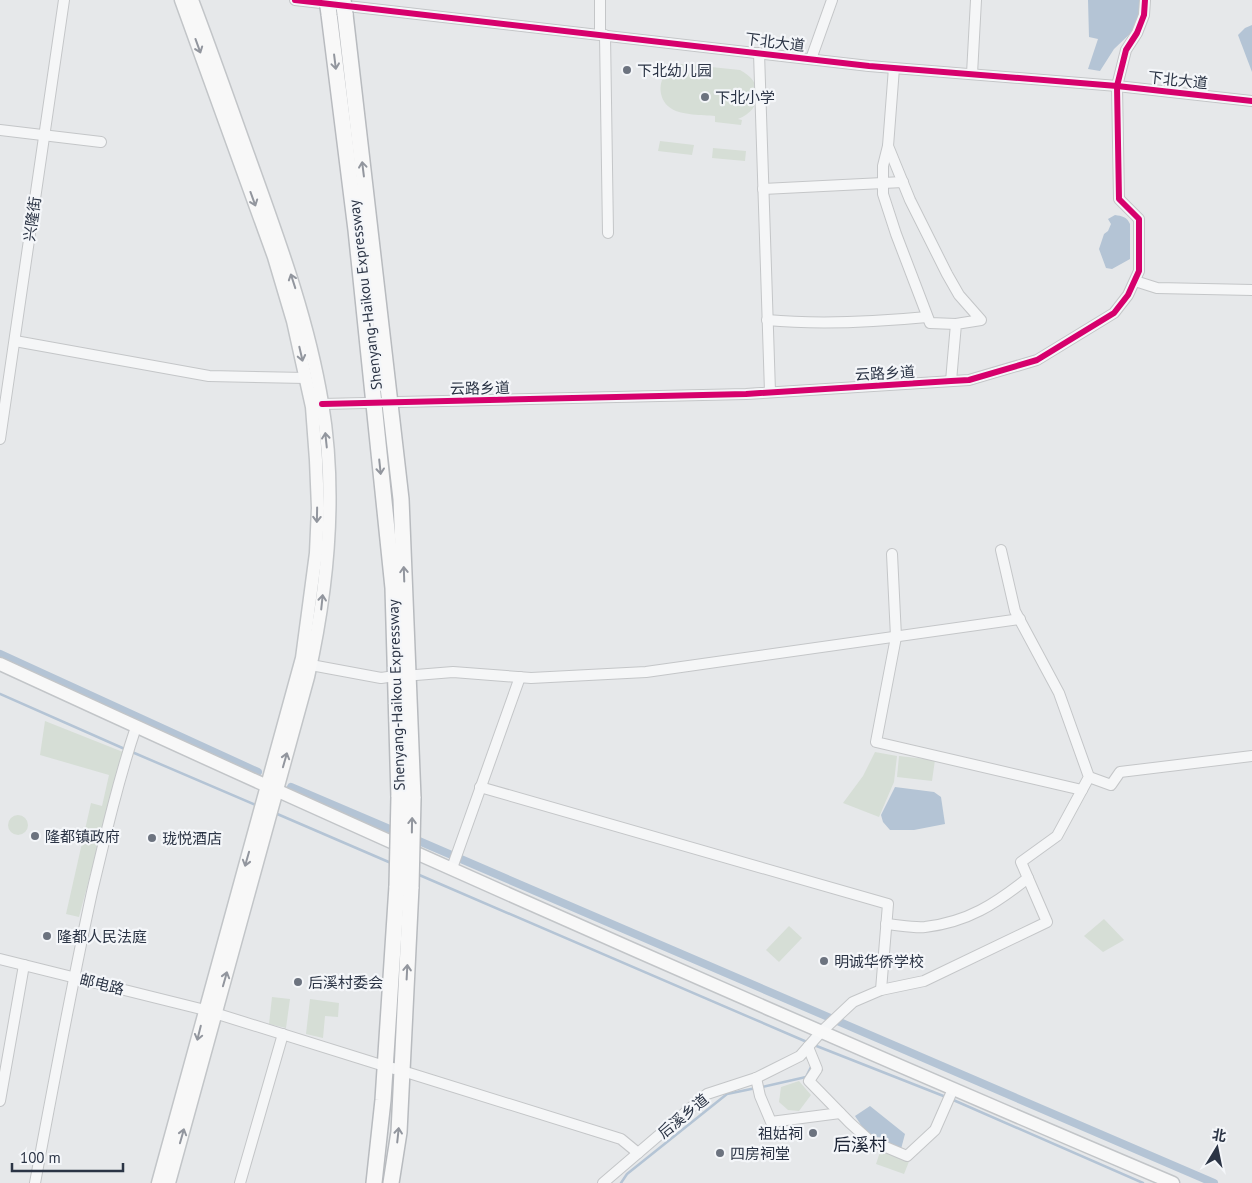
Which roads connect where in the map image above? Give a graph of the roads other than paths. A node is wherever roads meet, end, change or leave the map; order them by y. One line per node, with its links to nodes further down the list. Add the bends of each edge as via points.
1 (64, 0): 19 (street, 兴隆街)
2 (181, 0): 32 (main road, one-way to 32, via 274,256)
3 (192, 0): 37 (main road, one-way to 3, via 301,306)
4 (296, 0): 11 (street, 下北大道)
5 (600, 0): 11 (street)
6 (832, 0): 13 (street)
7 (976, 0): 15 (street)
8 (1145, 0): 16 (street, 云路乡道, via 1144,15 1126,50)
9 (328, 7): 54 (highway, Shenyang-Haikou Expressway, one-way to 54, via 356,230 393,588)
10 (344, 7): 54 (highway, Shenyang-Haikou Expressway, one-way to 10, via 401,500)
11 (602, 34): 12 (street, 下北大道); 25 (street)
12 (759, 53): 13 (street, 下北大道); 24 (street)
13 (812, 59): 14 (street, 下北大道)
14 (894, 68): 15 (street, 下北大道); 21 (street)
15 (972, 74): 16 (street, 下北大道)
16 (1117, 86): 17 (street, 下北大道); 26 (street, 云路乡道, via 1119,199 1139,219 1139,271)
17 (1252, 101)
18 (0, 130): 19 (street)
19 (44, 136): 20 (street); 31 (street, 兴隆街)
20 (101, 142)
21 (888, 146): 22 (street); 23 (street)
22 (903, 182): 23 (street); 30 (street, via 947,274 959,295 981,320)
23 (883, 184): 24 (street); 28 (street, via 883,194 896,234)
24 (763, 189): 29 (street)
25 (608, 233)
26 (1135, 281): 27 (street, via 1157,288); 33 (street, 云路乡道, via 1114,313 1037,360 969,380)
27 (1252, 290)
28 (928, 317): 29 (street, via 887,321); 30 (street, via 930,323)
29 (767, 320): 34 (street)
30 (956, 324): 33 (street)
31 (15, 341): 32 (street, via 209,376); 38 (street, 兴隆街)
32 (306, 378): 51 (main road, one-way to 51, via 316,460 316,553 302,658)
33 (951, 381): 34 (street, 云路乡道)
34 (770, 392): 35 (street, 云路乡道)
35 (398, 402)
36 (366, 403): 37 (street)
37 (322, 404): 44 (main road, one-way to 37, via 322,605 328,539 329,495)
38 (0, 439)
39 (1001, 550): 41 (street, via 1015,611)
40 (892, 554): 42 (street)
41 (1020, 619): 42 (street); 50 (street, via 1059,693)
42 (896, 637): 47 (street, via 646,672); 53 (street, via 876,742)
43 (0, 664): 48 (main road)
44 (311, 665): 46 (street); 51 (main road, one-way to 44)
45 (416, 675): 47 (street, via 453,672)
46 (388, 677)
47 (520, 678): 52 (street)
48 (136, 727): 51 (main road); 61 (street, via 102,847)
49 (1252, 756): 50 (street, via 1120,772 1111,785)
50 (1089, 777): 53 (street)
51 (272, 787): 55 (main road); 63 (main road)
52 (480, 787): 55 (street); 58 (street, via 888,904)
53 (1082, 790): 56 (street, via 1057,836 1021,862)
54 (406, 797): 57 (highway, Shenyang-Haikou Expressway, bridge)
55 (452, 867): 65 (main road)
56 (1028, 878): 58 (street, via 1003,898 963,920 924,927); 62 (street, 后溪乡道, via 1047,922 924,981)
57 (404, 887): 79 (highway, Shenyang-Haikou Expressway); 80 (highway, Shenyang-Haikou Expressway, one-way to 57, via 398,1132)
58 (886, 924): 62 (street)
59 (0, 959): 60 (street, 邮电路)
60 (24, 965): 61 (street, 邮电路); 70 (street)
61 (73, 977): 63 (street, 邮电路); 75 (street)
62 (881, 990): 65 (street, 后溪乡道, via 853,1002)
63 (210, 1011): 64 (street, 邮电路); 76 (main road, one-way to 76); 77 (main road, one-way to 63)
64 (283, 1034): 66 (street, 邮电路); 78 (street)
65 (815, 1040): 68 (street, 后溪乡道, via 800,1056); 69 (main road); 71 (street, via 813,1061 817,1069 809,1081)
66 (378, 1064)
67 (409, 1073): 72 (street, via 621,1139)
68 (758, 1084): 71 (street, via 771,1122); 72 (street, 后溪乡道, via 707,1094)
69 (950, 1095): 71 (street, via 935,1130 907,1156 869,1140); 74 (main road)
70 (0, 1101)
71 (840, 1113)
72 (638, 1153): 73 (street, 后溪乡道)
73 (611, 1179): 81 (street, 后溪乡道)
74 (1168, 1182)
75 (35, 1183)
76 (158, 1183)
77 (169, 1183)
78 (240, 1183)
79 (374, 1183)
80 (391, 1183)
81 (603, 1183)

